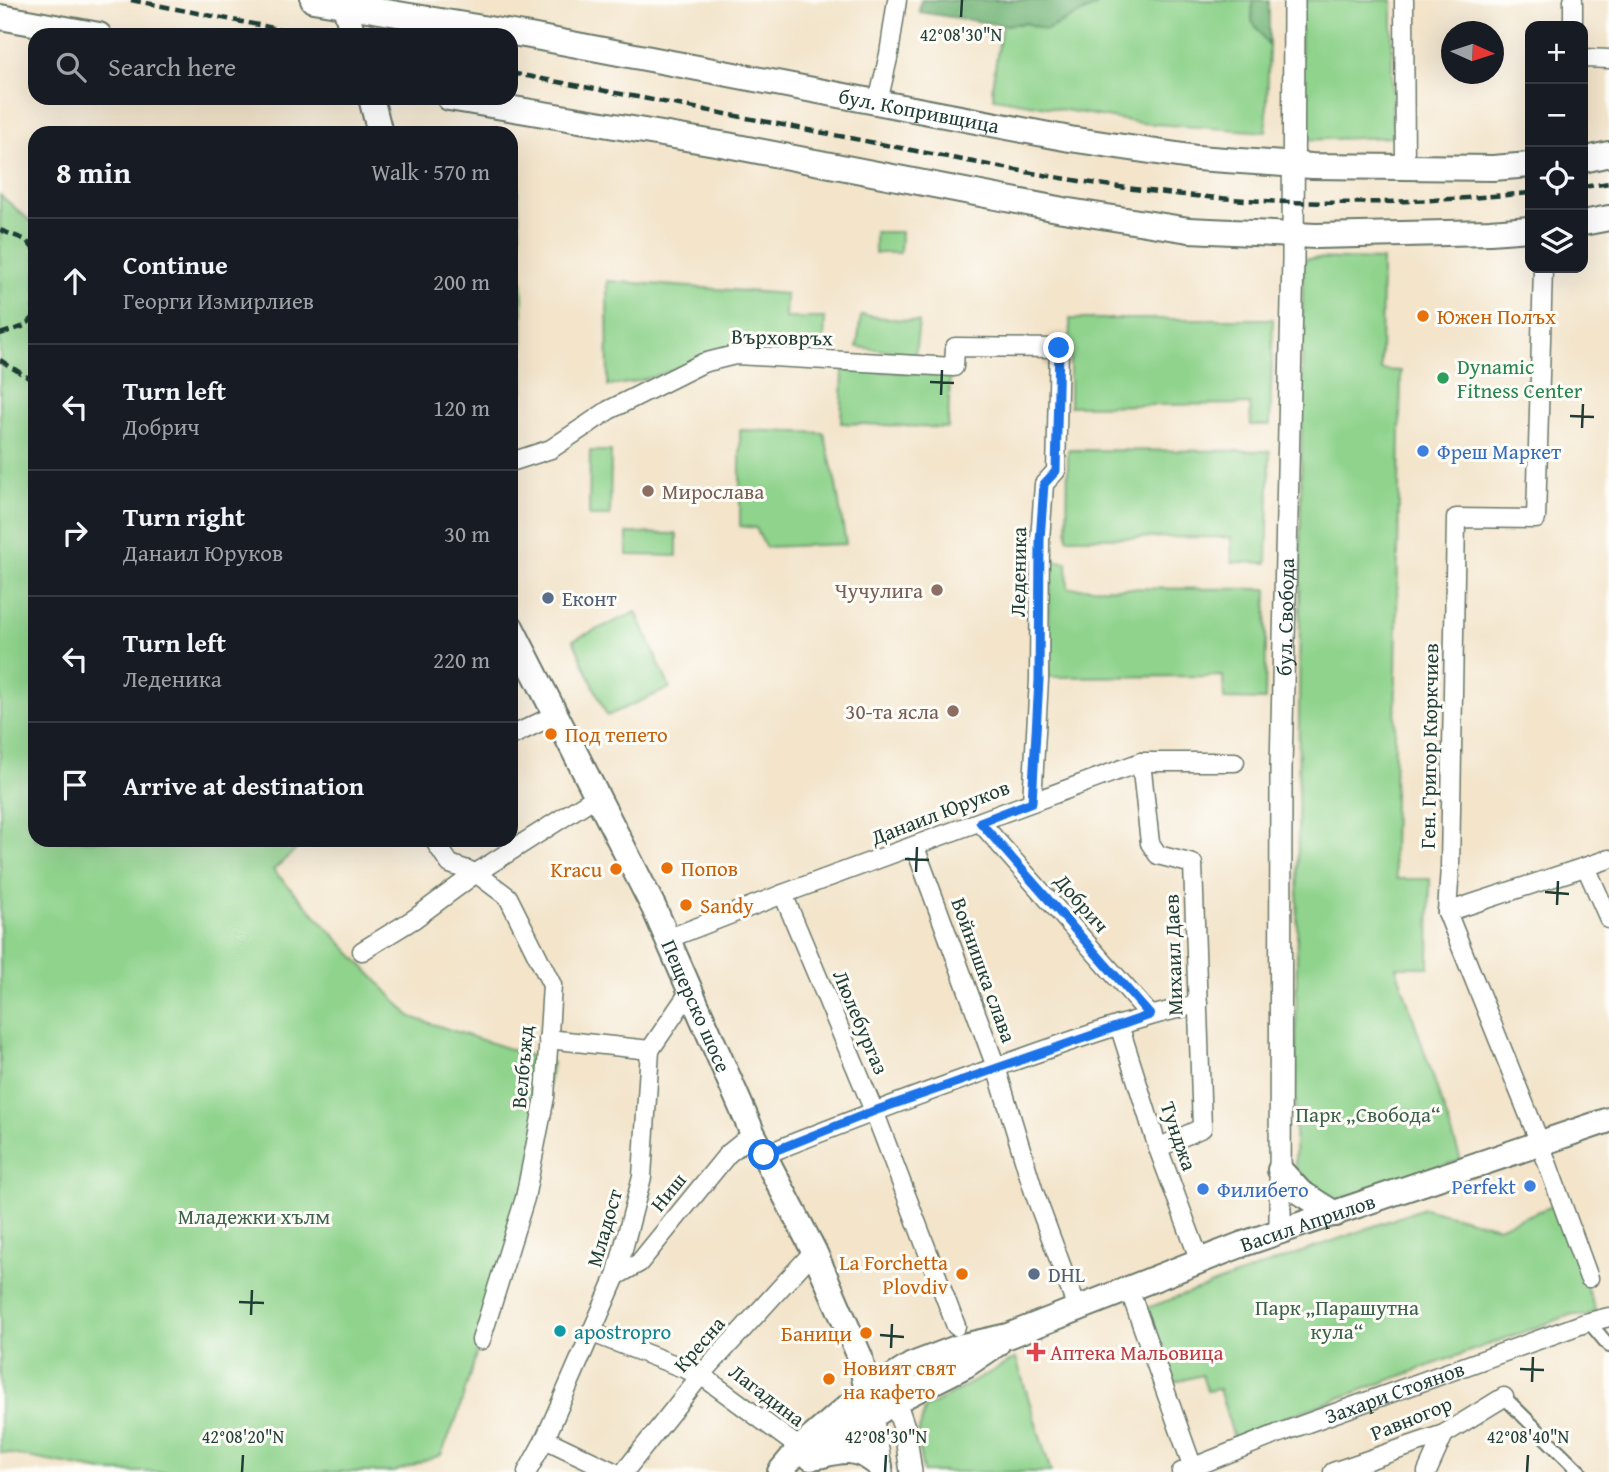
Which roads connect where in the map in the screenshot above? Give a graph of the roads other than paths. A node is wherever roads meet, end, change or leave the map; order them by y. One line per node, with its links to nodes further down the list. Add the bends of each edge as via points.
1 (313, 0): 5 (main road, бул. Копривщица)
2 (897, 0): 15 (street)
3 (1404, 0): 23 (street)
4 (1573, 0): 8 (street)
5 (344, 3): 10 (main road); 11 (main road, бул. Копривщица)
6 (1291, 3): 21 (street, бул. Свобода)
7 (0, 17): 9 (main road)
8 (1573, 21)
9 (60, 28)
10 (351, 28)
11 (485, 28)
12 (518, 34): 15 (main road, бул. Копривщица)
13 (1588, 58): 14 (street)
14 (1609, 59)
15 (878, 102): 21 (main road, бул. Копривщица, via 1143,151)
16 (373, 105): 18 (main road)
17 (490, 105): 27 (main road, via 1120,220 1189,230)
18 (378, 126)
19 (1609, 154): 20 (main road)
20 (1588, 159)
21 (1292, 165): 23 (main road, бул. Копривщица); 27 (street, бул. Свобода)
22 (1525, 165): 23 (main road, бул. Копривщица)
23 (1405, 167)
24 (1609, 218): 25 (main road)
25 (1588, 222)
26 (1525, 229): 27 (main road)
27 (1293, 236): 63 (street, бул. Свобода, via 1281,767)
28 (1543, 273): 47 (street, Ген. Григор Кюркчиев, via 1536,519 1456,518)
29 (1059, 348): 30 (street, Върховръх, via 955,347 954,367 735,355 703,363 609,410 551,449); 37 (street, Леденика, via 1056,471 1044,484 1040,540)
30 (518, 460)
31 (518, 643): 32 (main road, Пещерско шосе)
32 (555, 715): 33 (street); 36 (main road, Пещерско шосе)
33 (518, 733)
34 (1141, 762): 35 (street, Данаил Юруков); 37 (street, Данаил Юруков); 52 (street, Михаил Даев, via 1150,843 1158,855 1193,864)
35 (1235, 762)
36 (597, 796): 39 (street); 49 (main road, Пещерско шосе)
37 (1032, 802): 38 (street, Данаил Юруков)
38 (980, 822): 42 (street, Данаил Юруков); 53 (street, Добрич)
39 (518, 846)
40 (439, 847): 45 (street, Велбъжд, via 450,864)
41 (517, 847): 45 (street)
42 (915, 847): 46 (street, Данаил Юруков); 57 (street, Войнишка слава)
43 (1609, 859): 44 (street)
44 (1586, 867): 47 (street); 48 (street)
45 (476, 873): 50 (street); 55 (street, Велбъжд, via 508,897 552,985)
46 (783, 894): 49 (street, Данаил Юруков); 58 (street, Люлебургаз)
47 (1447, 912): 60 (street, Ген. Григор Кюркчиев)
48 (1609, 919)
49 (667, 939): 51 (main road, Пещерско шосе)
50 (362, 951)
51 (690, 991): 56 (street); 61 (main road, Пещерско шосе)
52 (1198, 1004): 53 (street); 62 (street, Михаил Даев, via 1202,1128)
53 (1150, 1015): 54 (street)
54 (1119, 1025): 57 (street); 62 (street, Тунджа)
55 (548, 1039): 56 (street); 76 (street, Велбъжд, via 545,1097 524,1198)
56 (649, 1050): 68 (street, Младост, via 642,1177)
57 (996, 1068): 58 (street); 71 (street, Войнишка слава)
58 (874, 1111): 61 (street); 74 (street, Люлебургаз)
59 (1609, 1120): 60 (main road, Васил Априлов)
60 (1540, 1143): 64 (main road, Васил Априлов); 69 (street, Ген. Григор Кюркчиев)
61 (759, 1144): 66 (main road, Пещерско шосе); 68 (street, Ниш, via 729,1154 639,1263)
62 (1158, 1148): 67 (street, Тунджа)
63 (1280, 1170): 64 (main road, via 1300,1192); 65 (street, бул. Свобода)
64 (1335, 1214): 65 (main road, Васил Априлов)
65 (1280, 1233): 67 (main road, Васил Априлов)
66 (814, 1251): 78 (street, Кресна); 79 (main road, Пещерско шосе, via 860,1357)
67 (1200, 1261): 70 (main road, Васил Априлов)
68 (616, 1276): 75 (street, Младост)
69 (1589, 1278)
70 (1129, 1289): 71 (main road, Васил Априлов); 86 (street)
71 (1073, 1299): 79 (main road, Васил Априлов, via 1008,1336 912,1365)
72 (1609, 1317): 73 (street, Захари Стоянов)
73 (1589, 1322): 77 (street); 86 (street, Захари Стоянов)
74 (956, 1325)
75 (590, 1332): 78 (street, Лагадина); 83 (street, Младост)
76 (481, 1339)
77 (1609, 1346)
78 (701, 1375): 84 (street, Лагадина); 89 (street, Кресна)
79 (882, 1392): 81 (main road, Пещерско шосе); 84 (main road, Васил Априлов); 91 (street, via 905,1430)
80 (1504, 1397): 82 (street, Равногор); 94 (street)
81 (872, 1416): 84 (main road, Васил Априлов); 85 (street)
82 (1444, 1434): 92 (street, Равногор); 93 (street)
83 (545, 1439): 87 (street, Младост); 88 (street)
84 (803, 1459): 85 (main road, via 848,1450 869,1457); 90 (main road, Васил Априлов)
85 (881, 1469)
86 (1187, 1470)
87 (527, 1472)
88 (614, 1472)
89 (624, 1472)
90 (780, 1472)
91 (911, 1472)
92 (1333, 1472)
93 (1427, 1472)
94 (1580, 1472)

